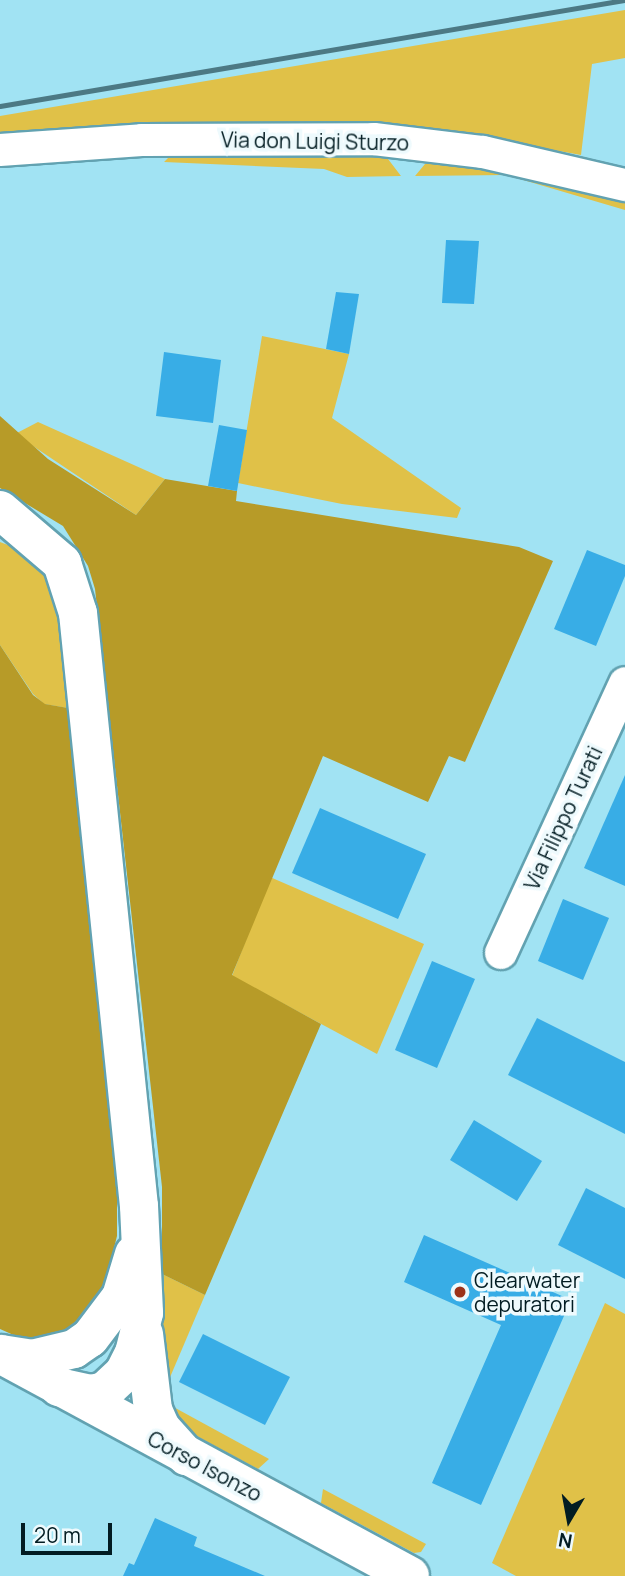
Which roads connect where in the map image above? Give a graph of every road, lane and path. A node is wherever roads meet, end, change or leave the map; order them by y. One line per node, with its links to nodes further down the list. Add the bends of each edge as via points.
1 (0, 150): 2 (street, Via don Luigi Sturzo, via 142,140 374,139 483,152)
2 (625, 185)
3 (0, 510): 5 (main road)
4 (0, 527): 5 (main road, via 31,536)
5 (49, 548): 8 (main road, via 62,563 78,613)
6 (625, 683): 7 (street, Via Filippo Turati)
7 (501, 953)
8 (139, 1206): 9 (main road); 10 (main road, via 130,1273)
9 (144, 1313): 12 (main road, via 140,1338 124,1373 113,1386); 13 (main road, via 145,1363 153,1410 161,1428)
10 (101, 1326): 11 (main road, via 74,1349 53,1355 32,1359); 12 (main road, via 89,1359)
11 (1, 1354): 12 (main road, Corso Isonzo)
12 (85, 1397): 13 (main road, Corso Isonzo)
13 (186, 1457): 14 (main road, Corso Isonzo)
14 (410, 1576)

